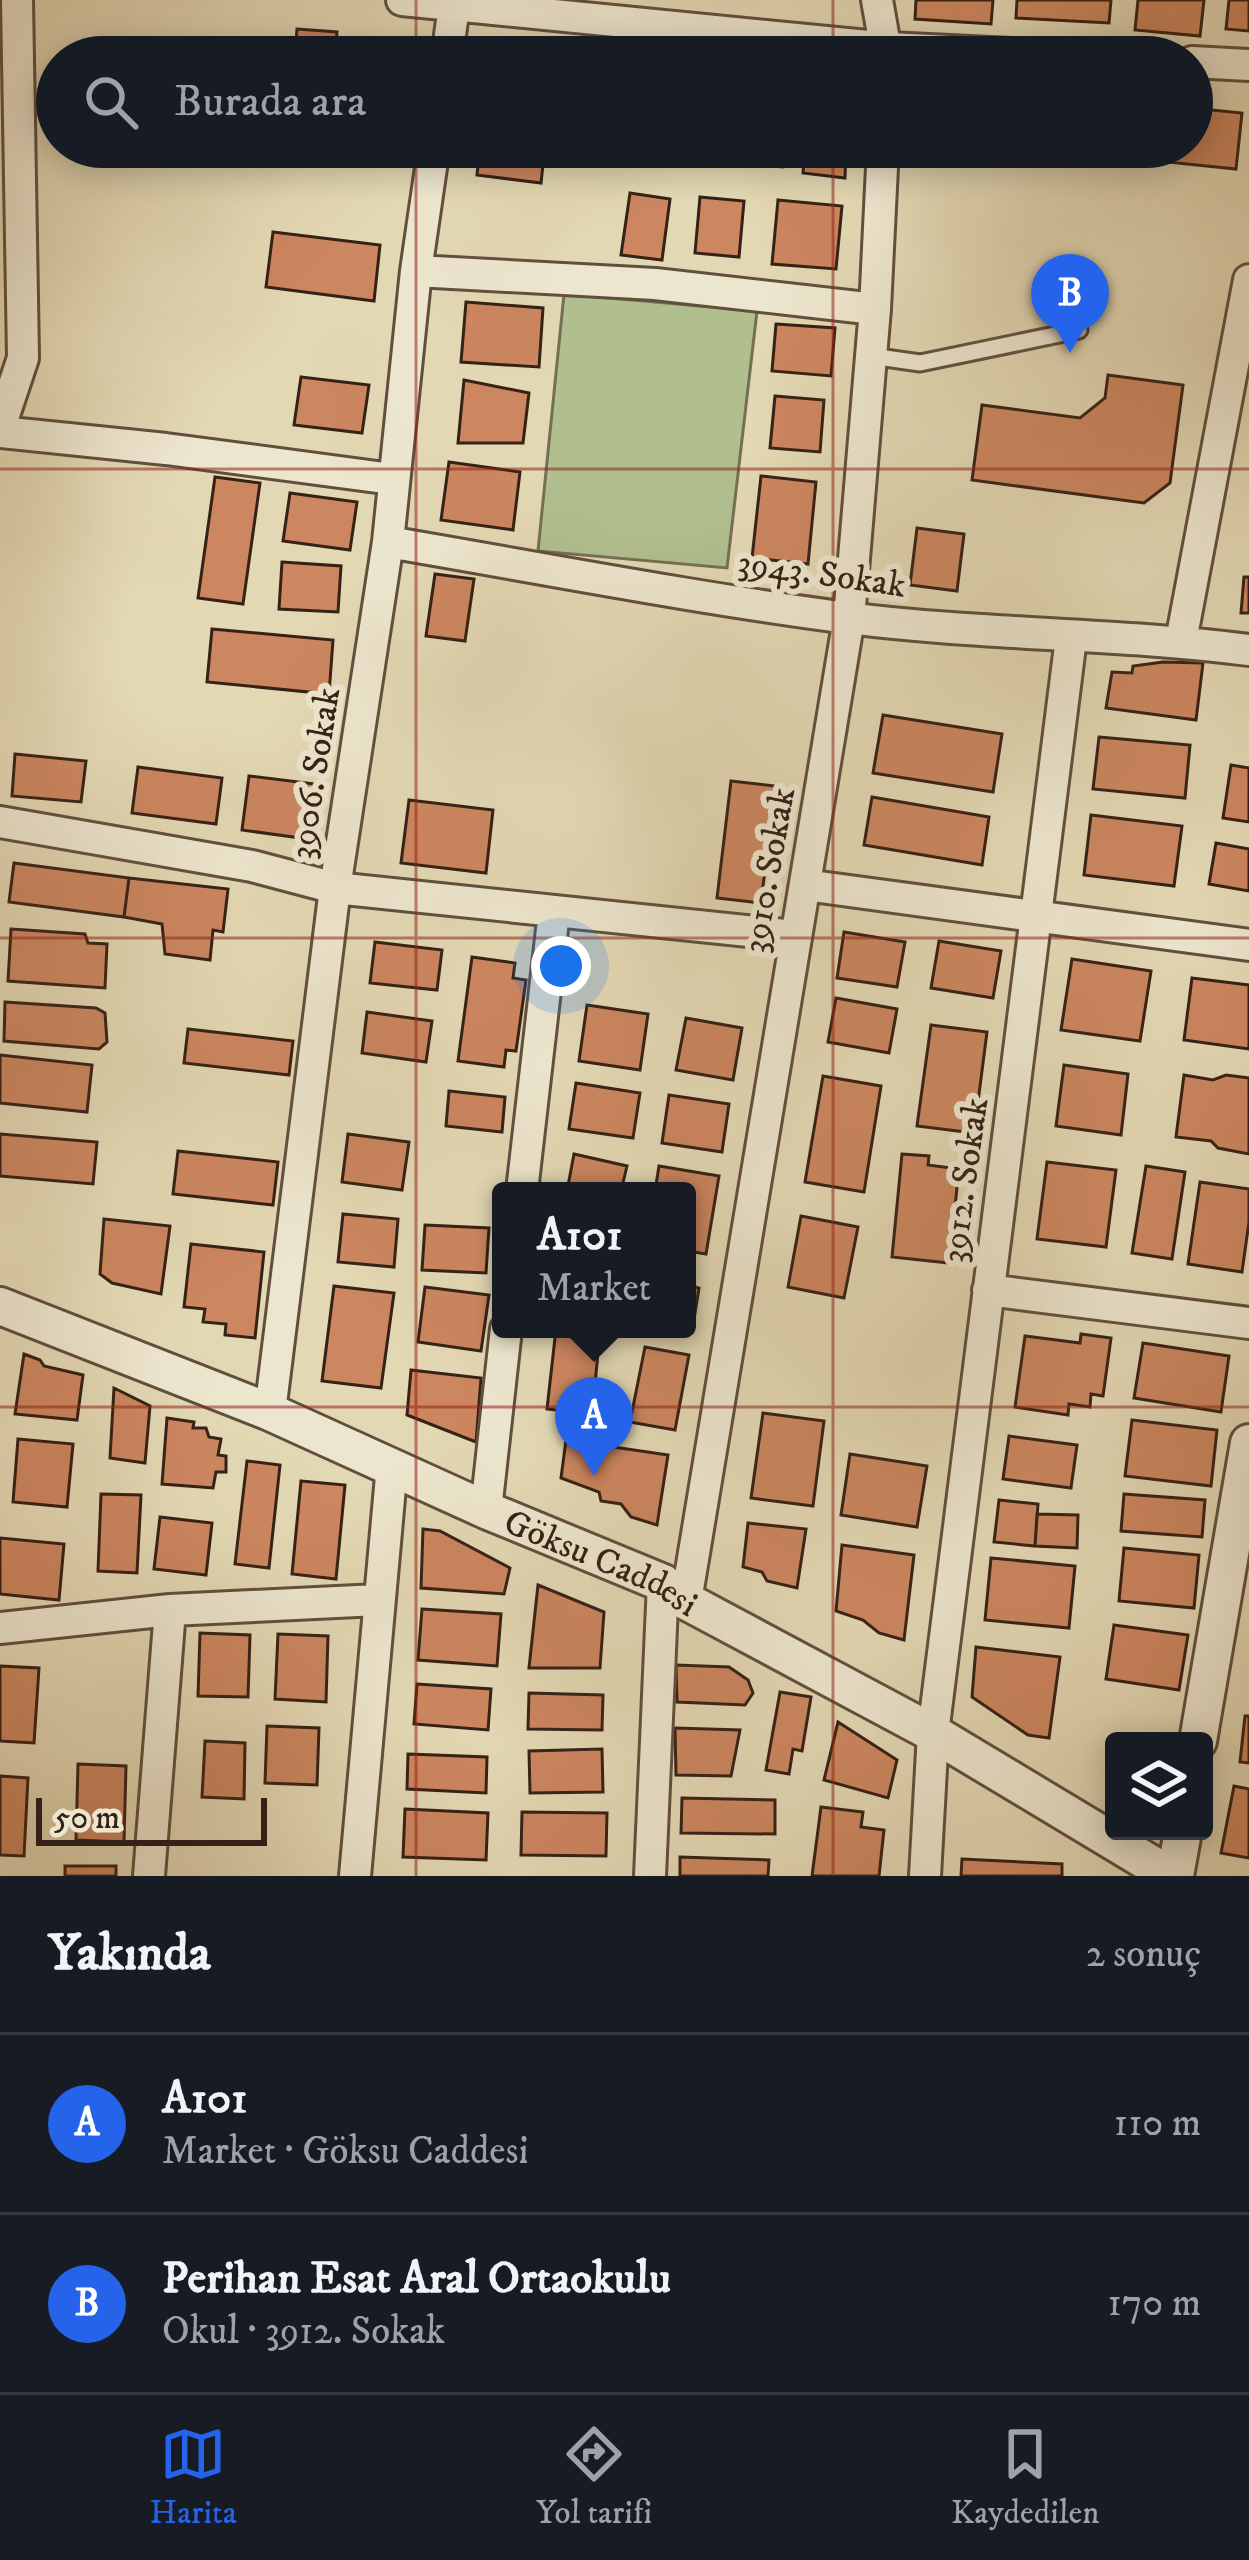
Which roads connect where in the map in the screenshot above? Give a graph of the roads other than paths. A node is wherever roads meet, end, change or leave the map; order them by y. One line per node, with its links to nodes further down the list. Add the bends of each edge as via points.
1 (17, 0): 18 (street, via 23,358)
2 (402, 0): 4 (street)
3 (877, 0): 8 (street)
4 (454, 6): 5 (street); 6 (street)
5 (546, 9): 7 (street)
6 (450, 36)
7 (755, 36)
8 (884, 36)
9 (1213, 63): 10 (street)
10 (1249, 65)
11 (431, 168): 13 (street, 3906. Sokak)
12 (882, 168): 15 (street, 3910. Sokak)
13 (416, 271): 15 (street, via 655,284); 19 (street, 3906. Sokak)
14 (1249, 280): 23 (street)
15 (875, 309): 17 (street, 3910. Sokak)
16 (1079, 330): 17 (lane, via 920,363)
17 (871, 356): 21 (street, 3910. Sokak)
18 (0, 430): 19 (street)
19 (392, 479): 20 (street, 3906. Sokak)
20 (388, 542): 21 (street, 3943. Sokak); 27 (street, 3906. Sokak)
21 (849, 618): 22 (street, 3943. Sokak); 26 (street, 3910. Sokak)
22 (1071, 638): 23 (street, 3943. Sokak); 29 (street, 3912. Sokak)
23 (1181, 641): 24 (street, 3943. Sokak)
24 (1249, 650)
25 (0, 822): 27 (street)
26 (805, 885): 29 (street); 30 (street, 3910. Sokak)
27 (335, 888): 28 (street); 37 (street, 3906. Sokak)
28 (554, 912): 30 (street); 32 (street)
29 (1036, 917): 31 (street); 33 (street, 3912. Sokak)
30 (795, 936): 41 (street, 3910. Sokak)
31 (1249, 944)
32 (523, 1182)
33 (988, 1290): 35 (street); 46 (street, 3912. Sokak)
34 (0, 1306): 37 (street, Göksu Caddesi)
35 (1249, 1323)
36 (505, 1338): 40 (street)
37 (270, 1412): 39 (street, Göksu Caddesi)
38 (1249, 1442): 45 (street)
39 (392, 1465): 40 (street, Göksu Caddesi); 42 (street)
40 (486, 1510): 41 (street, Göksu Caddesi)
41 (675, 1592): 46 (street, Göksu Caddesi); 51 (street, 3910. Sokak)
42 (378, 1600): 43 (street); 50 (street)
43 (170, 1610): 44 (street); 49 (street)
44 (0, 1628)
45 (1200, 1732)
46 (933, 1733): 48 (street, Göksu Caddesi); 52 (street, 3912. Sokak)
47 (1181, 1840): 53 (street)
48 (1111, 1860): 53 (street, Göksu Caddesi)
49 (149, 1876)
50 (355, 1876)
51 (650, 1876)
52 (925, 1876)
53 (1173, 1876)

